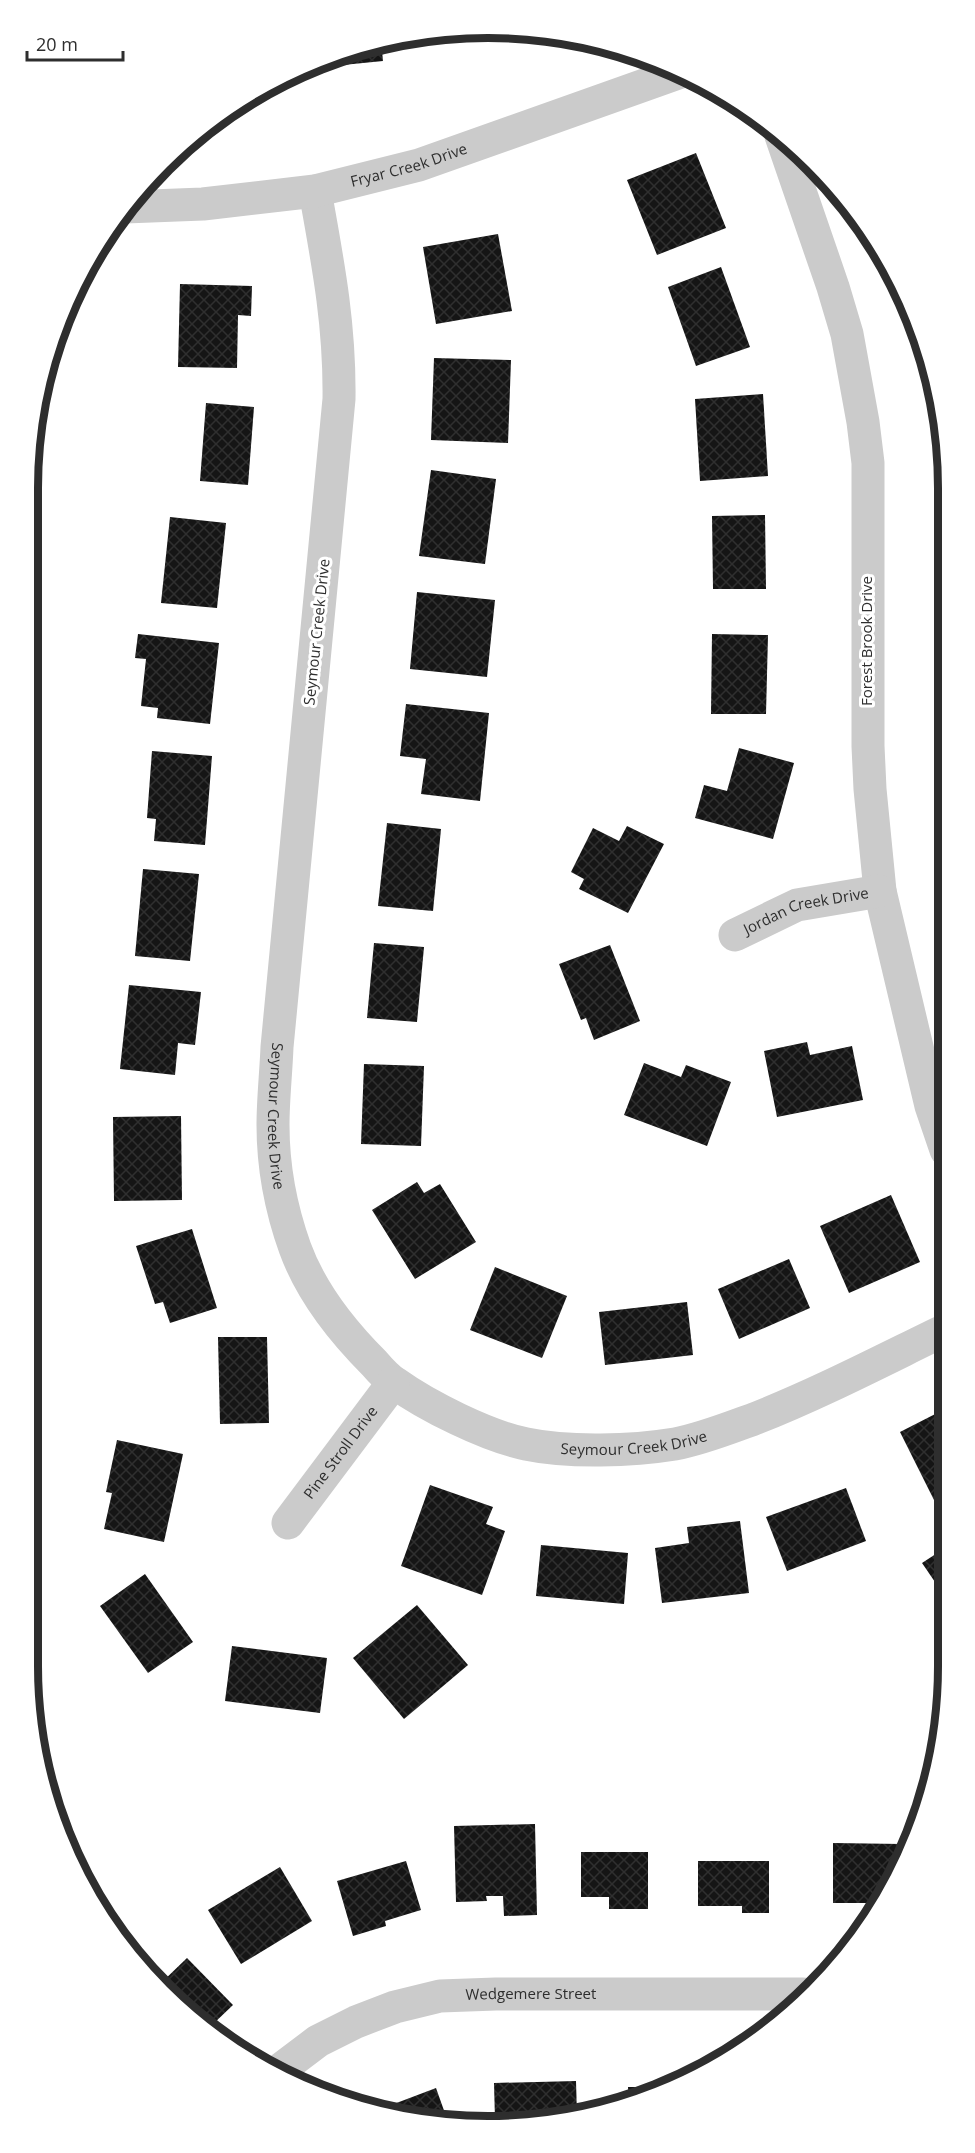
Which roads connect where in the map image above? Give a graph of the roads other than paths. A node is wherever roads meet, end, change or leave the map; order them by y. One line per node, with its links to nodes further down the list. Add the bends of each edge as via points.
1 (669, 76): 3 (street, Fryar Creek Drive, via 419,165)
2 (786, 151): 5 (street, Forest Brook Drive, via 844,324 863,422 868,506 868,746)
3 (315, 191): 4 (street, Fryar Creek Drive, via 202,204); 9 (street, Seymour Creek Drive, via 336,315 339,399 277,1047 273,1125 277,1174 296,1250 335,1320)
4 (136, 207)
5 (880, 891): 6 (street, Jordan Creek Drive, via 797,904); 7 (street, Forest Brook Drive)
6 (735, 935)
7 (938, 1127)
8 (938, 1333): 9 (street, Seymour Creek Drive, via 782,1408 732,1427 676,1443 612,1449 526,1444 452,1416)
9 (393, 1383): 10 (street, Pine Stroll Drive)
10 (288, 1522)
11 (795, 1994): 12 (street, Wedgemere Street, via 440,1996 356,2022 318,2041)
12 (284, 2067)

